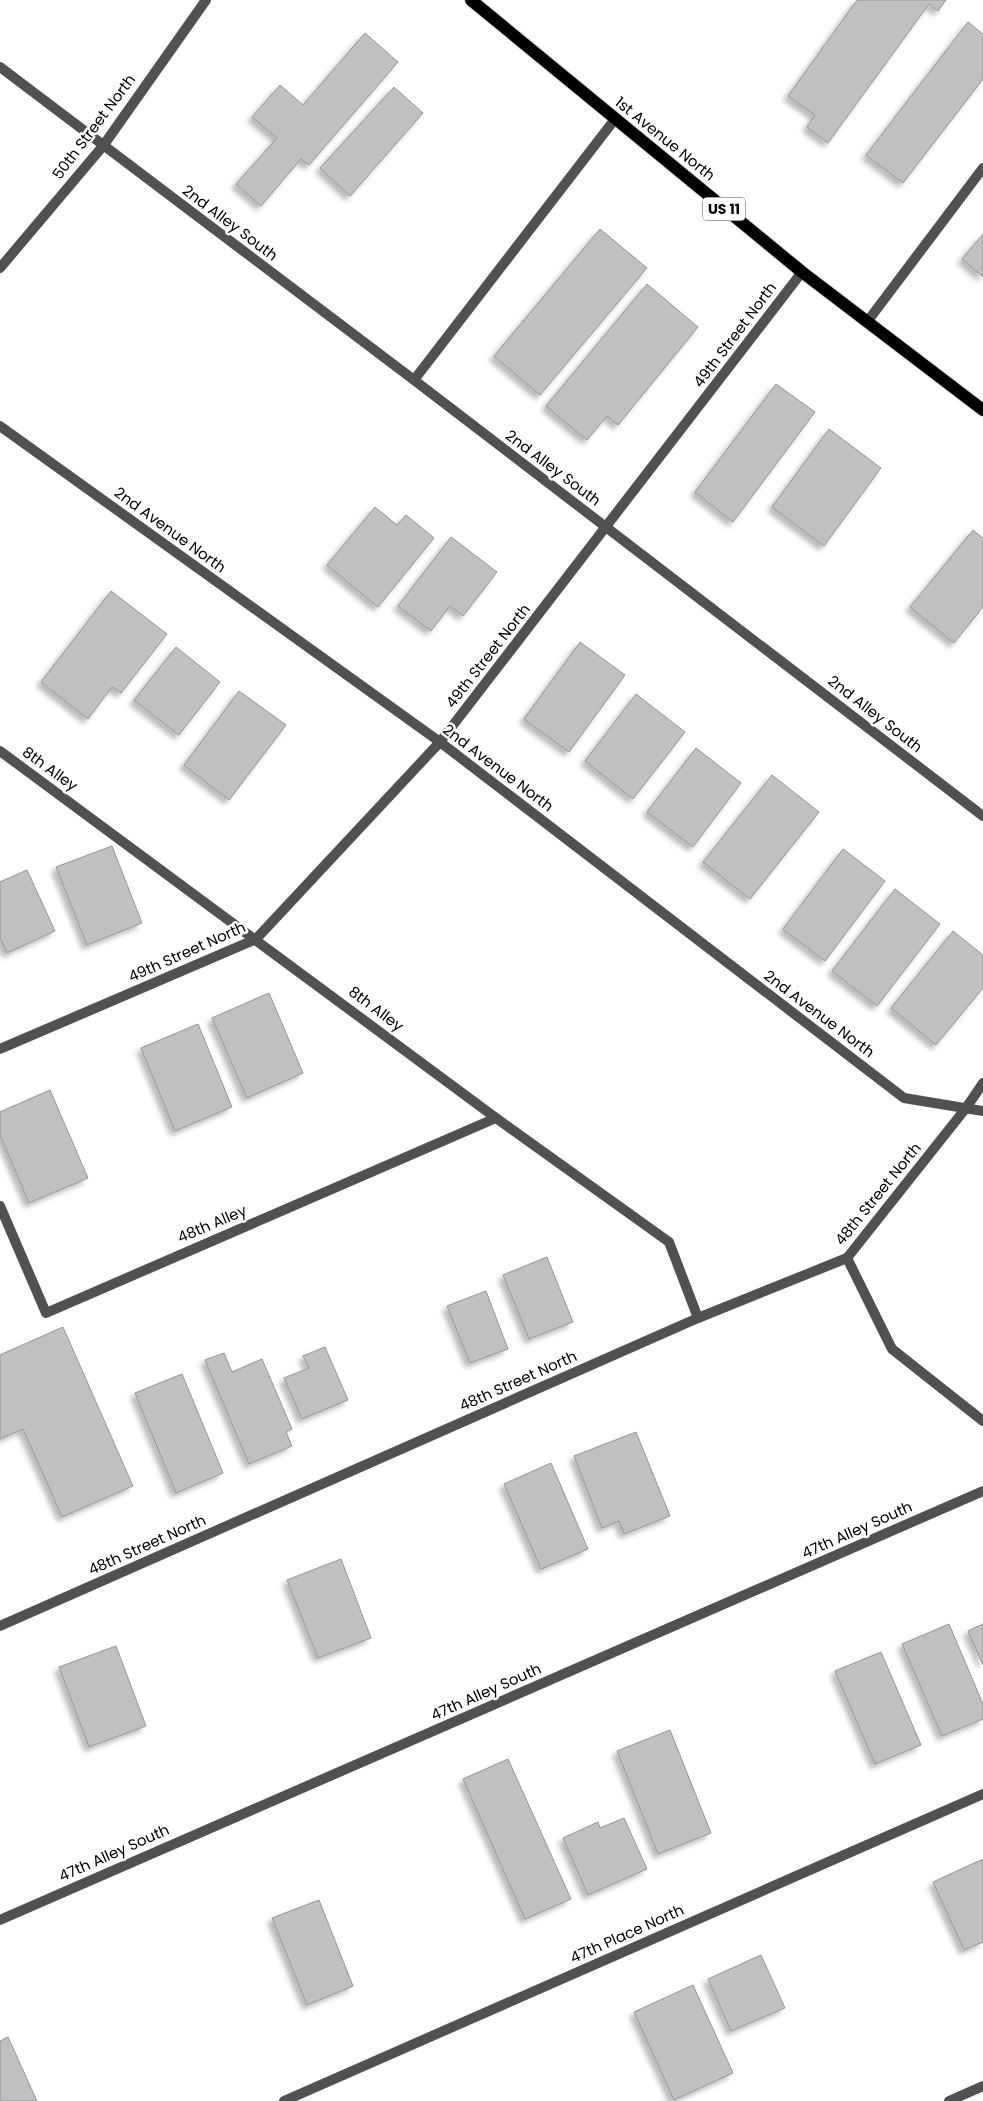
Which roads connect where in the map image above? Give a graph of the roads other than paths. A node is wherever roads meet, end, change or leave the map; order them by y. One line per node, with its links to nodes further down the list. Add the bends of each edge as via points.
1 (206, 0): 5 (street, 50th Street North)
2 (471, 0): 4 (main road, 1st Avenue North / US 11)
3 (0, 67): 5 (street, 2nd Alley South)
4 (616, 119): 8 (main road, 1st Avenue North / US 11); 10 (street)
5 (103, 146): 7 (street, 50th Street North); 10 (street, 2nd Alley South)
6 (983, 168): 9 (street)
7 (0, 268)
8 (802, 272): 9 (main road, 1st Avenue North / US 11); 13 (street, 49th Street North)
9 (867, 322): 11 (main road, 1st Avenue North / US 11)
10 (414, 380): 13 (street, 2nd Alley South)
11 (983, 410)
12 (0, 426): 14 (street, 2nd Avenue North)
13 (607, 528): 14 (street, 49th Street North); 16 (street, 2nd Alley South)
14 (440, 742): 17 (street, 49th Street North); 20 (street, 2nd Avenue North, via 904,1098)
15 (2, 754): 17 (street, 8th Alley)
16 (983, 816)
17 (256, 939): 18 (street, 49th Street North); 22 (street, 8th Alley)
18 (0, 1049)
19 (983, 1083): 20 (street, 48th Street North)
20 (966, 1108): 21 (street, 2nd Avenue North); 24 (street, 48th Street North)
21 (983, 1111)
22 (496, 1118): 23 (street, 48th Alley, via 46,1313); 25 (street, 8th Alley, via 669,1242)
23 (0, 1206)
24 (847, 1258): 25 (street, 48th Street North); 26 (street, via 892,1349)
25 (698, 1318): 28 (street, 48th Street North)
26 (983, 1421)
27 (983, 1491): 30 (street, 47th Alley South)
28 (0, 1626)
29 (983, 1794): 32 (street, 47th Place North)
30 (0, 1920)
31 (983, 2086): 33 (street)
32 (284, 2101)
33 (949, 2101)

